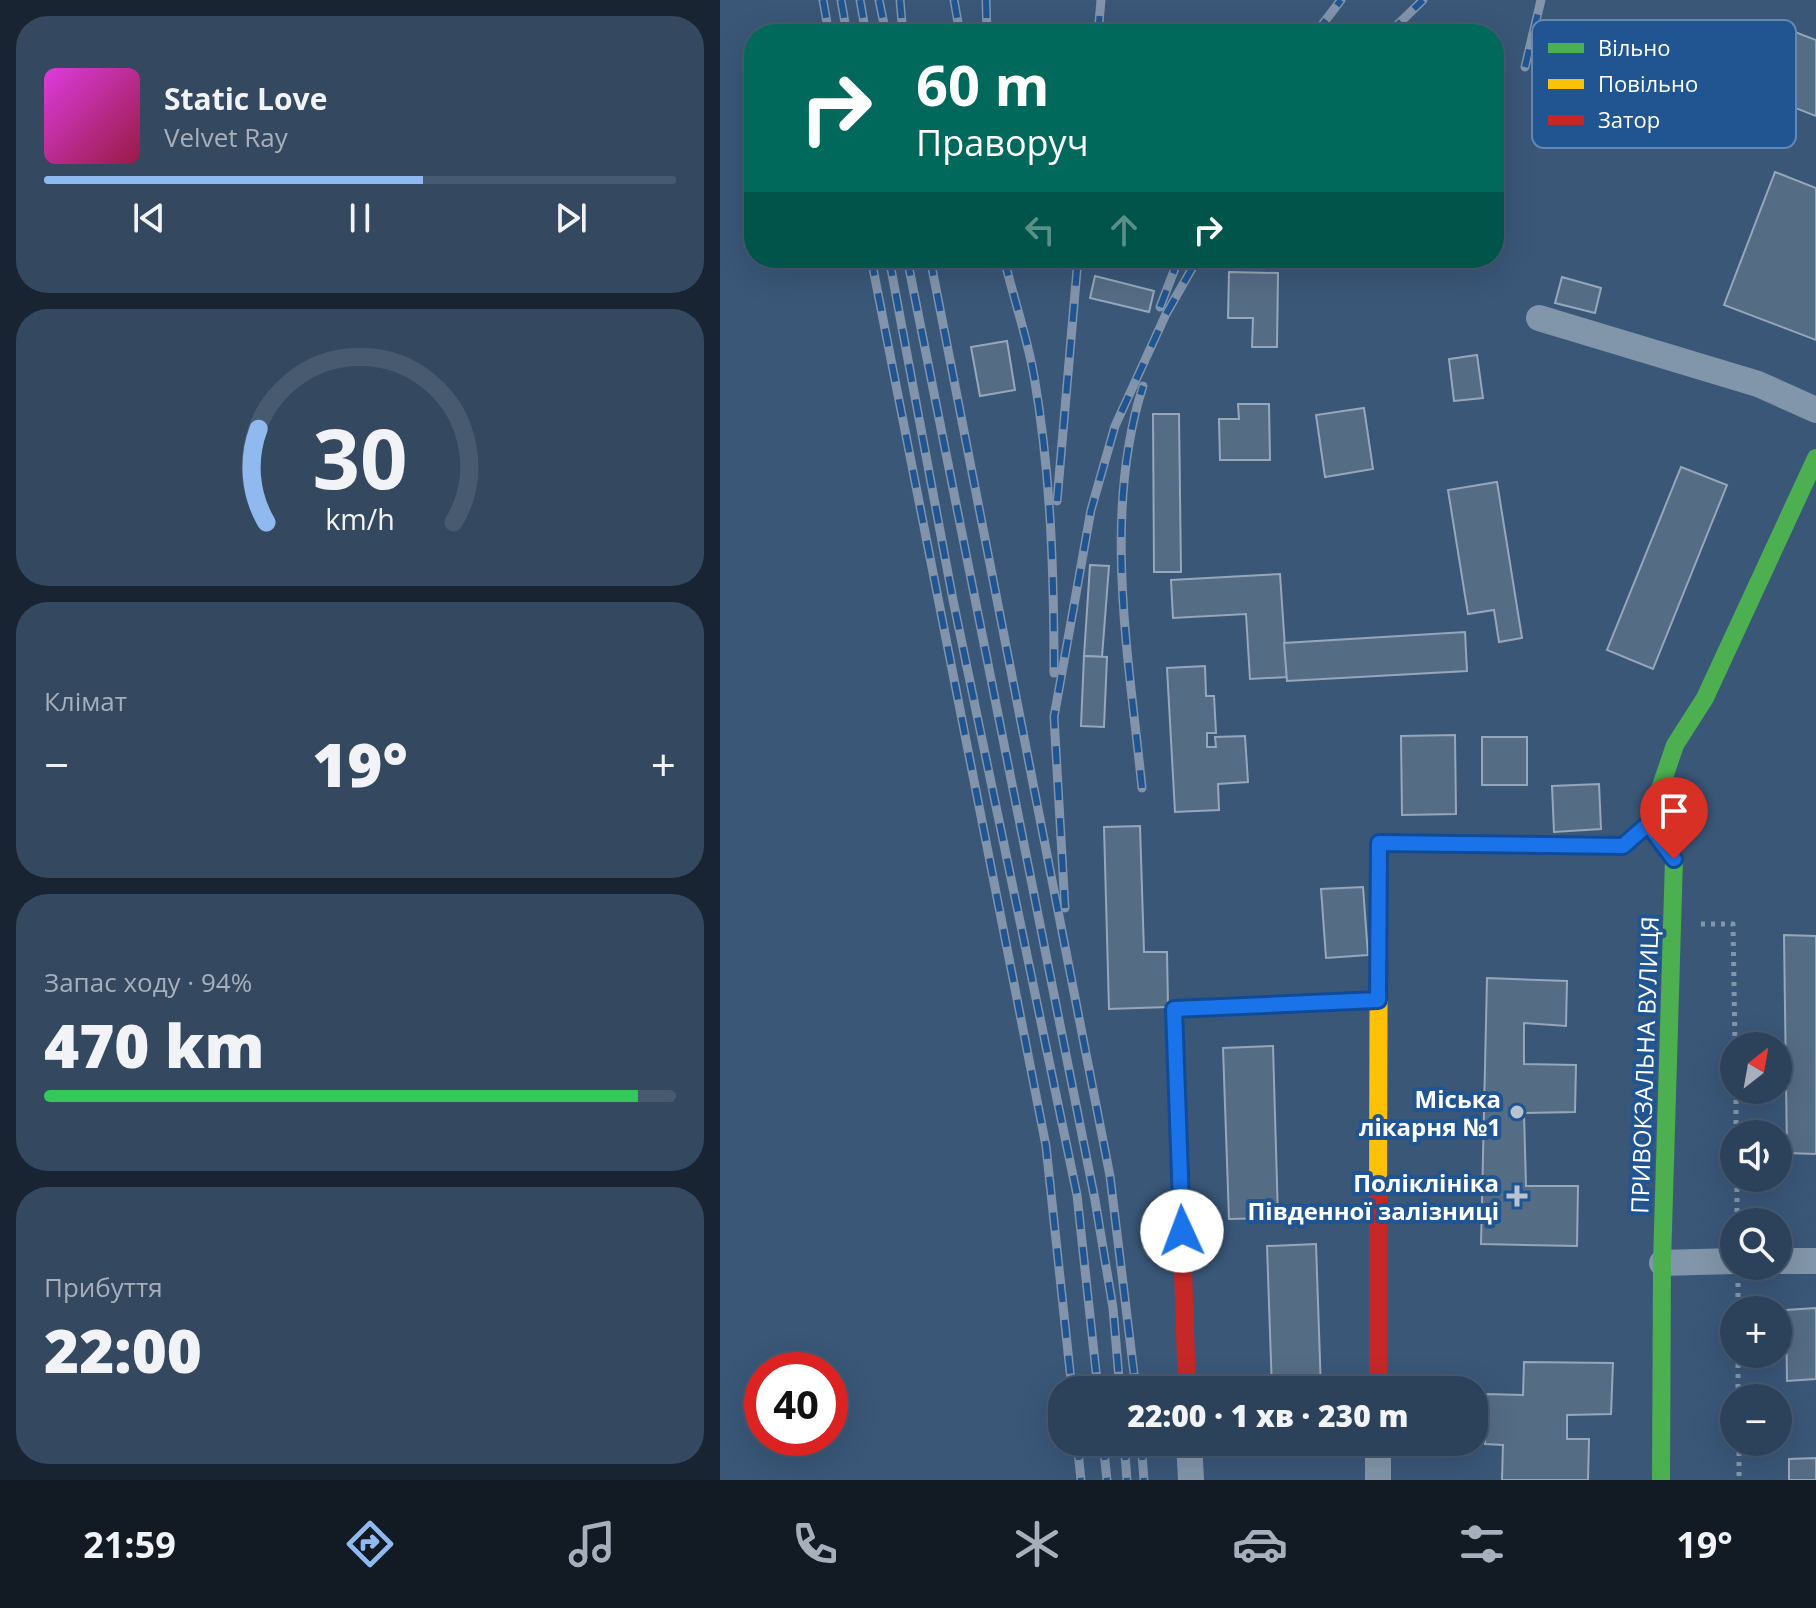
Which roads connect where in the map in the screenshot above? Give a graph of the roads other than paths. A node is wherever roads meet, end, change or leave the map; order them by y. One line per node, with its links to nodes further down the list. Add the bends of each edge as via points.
1 (1539, 318): 2 (street, via 1758,384)
2 (1816, 410)
3 (1816, 458): 4 (street, via 1705,698 1675,745)
4 (1648, 824): 5 (street, via 1623,846 1379,843); 9 (street, ПРИВОКЗАЛЬНА ВУЛИЦЯ, via 1674,859)
5 (1378, 1000): 10 (street, via 1174,1009); 11 (street)
6 (1720, 1261): 9 (street)
7 (1792, 1261): 8 (street)
8 (1816, 1261)
9 (1662, 1263): 16 (street, ПРИВОКЗАЛЬНА ВУЛИЦЯ)
10 (1187, 1376)
11 (1378, 1376)
12 (1190, 1456): 14 (street)
13 (1378, 1456): 15 (street)
14 (1191, 1480)
15 (1378, 1480)
16 (1661, 1480)

